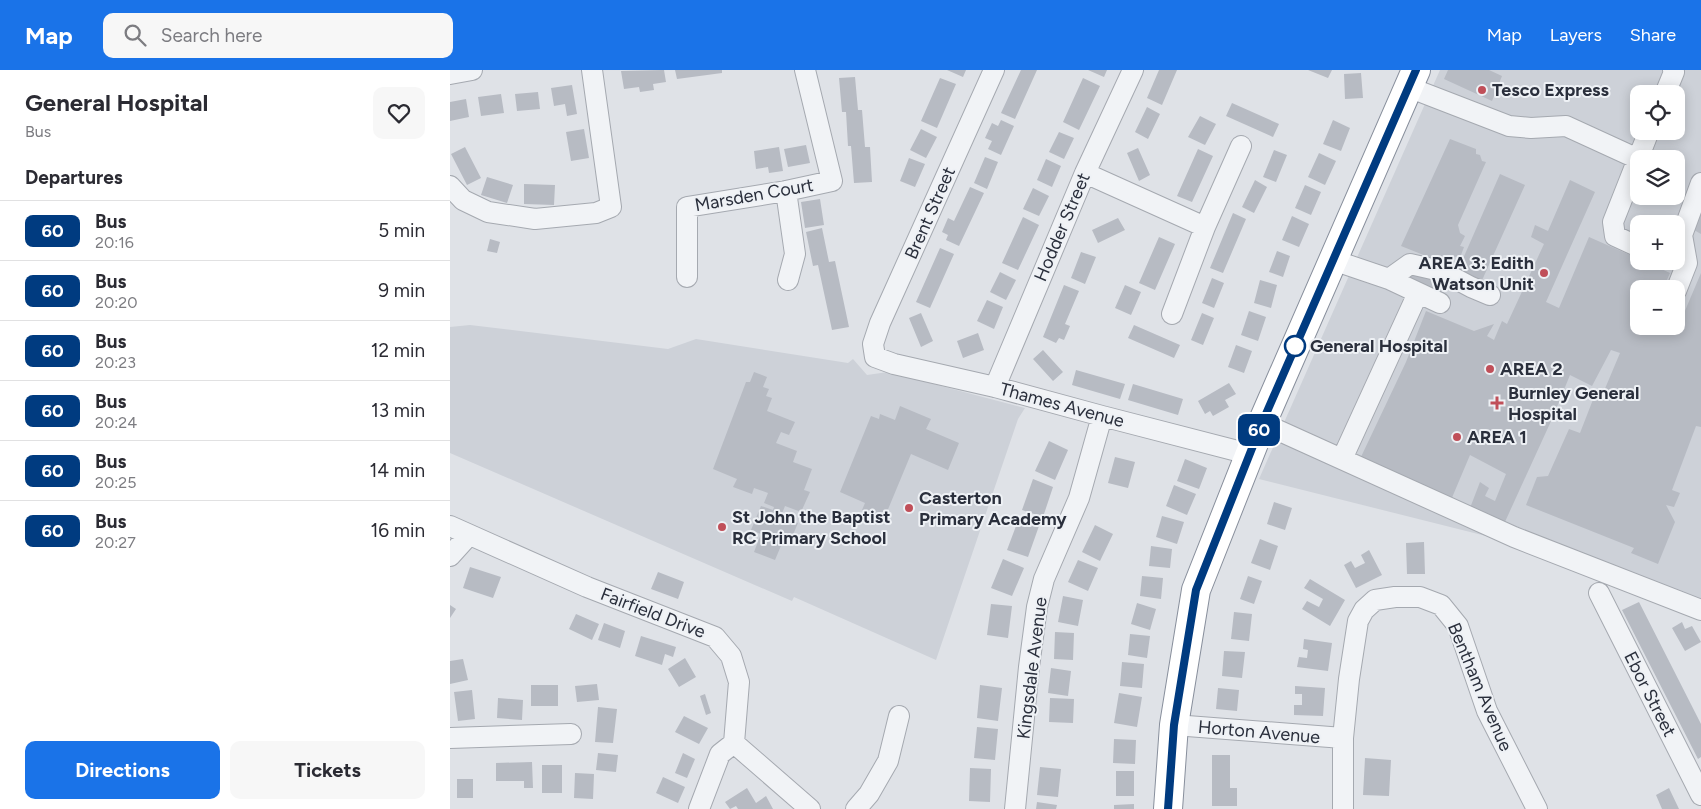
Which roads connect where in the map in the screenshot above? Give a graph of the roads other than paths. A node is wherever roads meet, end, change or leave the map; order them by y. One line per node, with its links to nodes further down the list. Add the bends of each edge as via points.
1 (472, 70): 7 (street)
2 (592, 70): 15 (street, via 611,207 596,213 535,219 488,212 463,200)
3 (806, 70): 16 (street, Marsden Court, via 832,181)
4 (994, 70): 30 (street, Brent Street, via 880,323 873,344)
5 (1133, 70): 12 (street, Hodder Street)
6 (1673, 70): 9 (street)
7 (450, 74)
8 (1412, 79): 11 (street, via 1510,126 1566,126); 21 (highway)
9 (1669, 85)
10 (1241, 146): 17 (street)
11 (1630, 155)
12 (1085, 173): 17 (street); 31 (street, Hodder Street)
13 (1630, 178): 19 (street, via 1612,222 1615,236)
14 (1701, 183): 18 (street)
15 (450, 186)
16 (786, 191): 23 (street, Marsden Court, via 687,207); 25 (street, via 795,254)
17 (1205, 227): 29 (street)
18 (1685, 227)
19 (1630, 243)
20 (1685, 252): 22 (street)
21 (1333, 260): 24 (street); 33 (highway)
22 (1685, 263)
23 (687, 277)
24 (1389, 279): 26 (street); 27 (street, via 1410,264 1441,271)
25 (788, 280)
26 (1418, 292): 28 (street); 35 (street)
27 (1490, 295)
28 (1440, 303)
29 (1172, 314)
30 (875, 357): 31 (street, Thames Avenue)
31 (995, 387): 32 (street, Thames Avenue)
32 (1102, 416): 34 (street, Thames Avenue); 52 (street, Kingsdale Avenue, via 1079,498 1044,579 1037,608)
33 (1262, 423): 34 (highway); 35 (street)
34 (1249, 454): 42 (highway, via 1196,590)
35 (1342, 459): 40 (street, via 1660,601)
36 (450, 526): 37 (street, Fairfield Drive)
37 (469, 535): 38 (street); 46 (street, Fairfield Drive, via 587,587 715,637 731,656 740,682)
38 (450, 556)
39 (1600, 593): 47 (street, Ebor Street)
40 (1701, 610)
41 (899, 716): 51 (street, via 888,761)
42 (1174, 725): 45 (street, Horton Avenue); 53 (highway)
43 (571, 734): 44 (street)
44 (450, 738)
45 (1343, 738): 54 (street, Bentham Avenue); 55 (street, Bentham Avenue, via 1358,621 1364,610 1375,600 1420,597 1441,605 1458,626 1487,711)
46 (734, 743): 49 (street, via 720,754); 50 (street)
47 (1696, 770): 48 (street, Ebor Street)
48 (1701, 795)
49 (699, 809)
50 (810, 809)
51 (856, 809)
52 (1015, 809)
53 (1168, 809)
54 (1343, 809)
55 (1536, 809)

